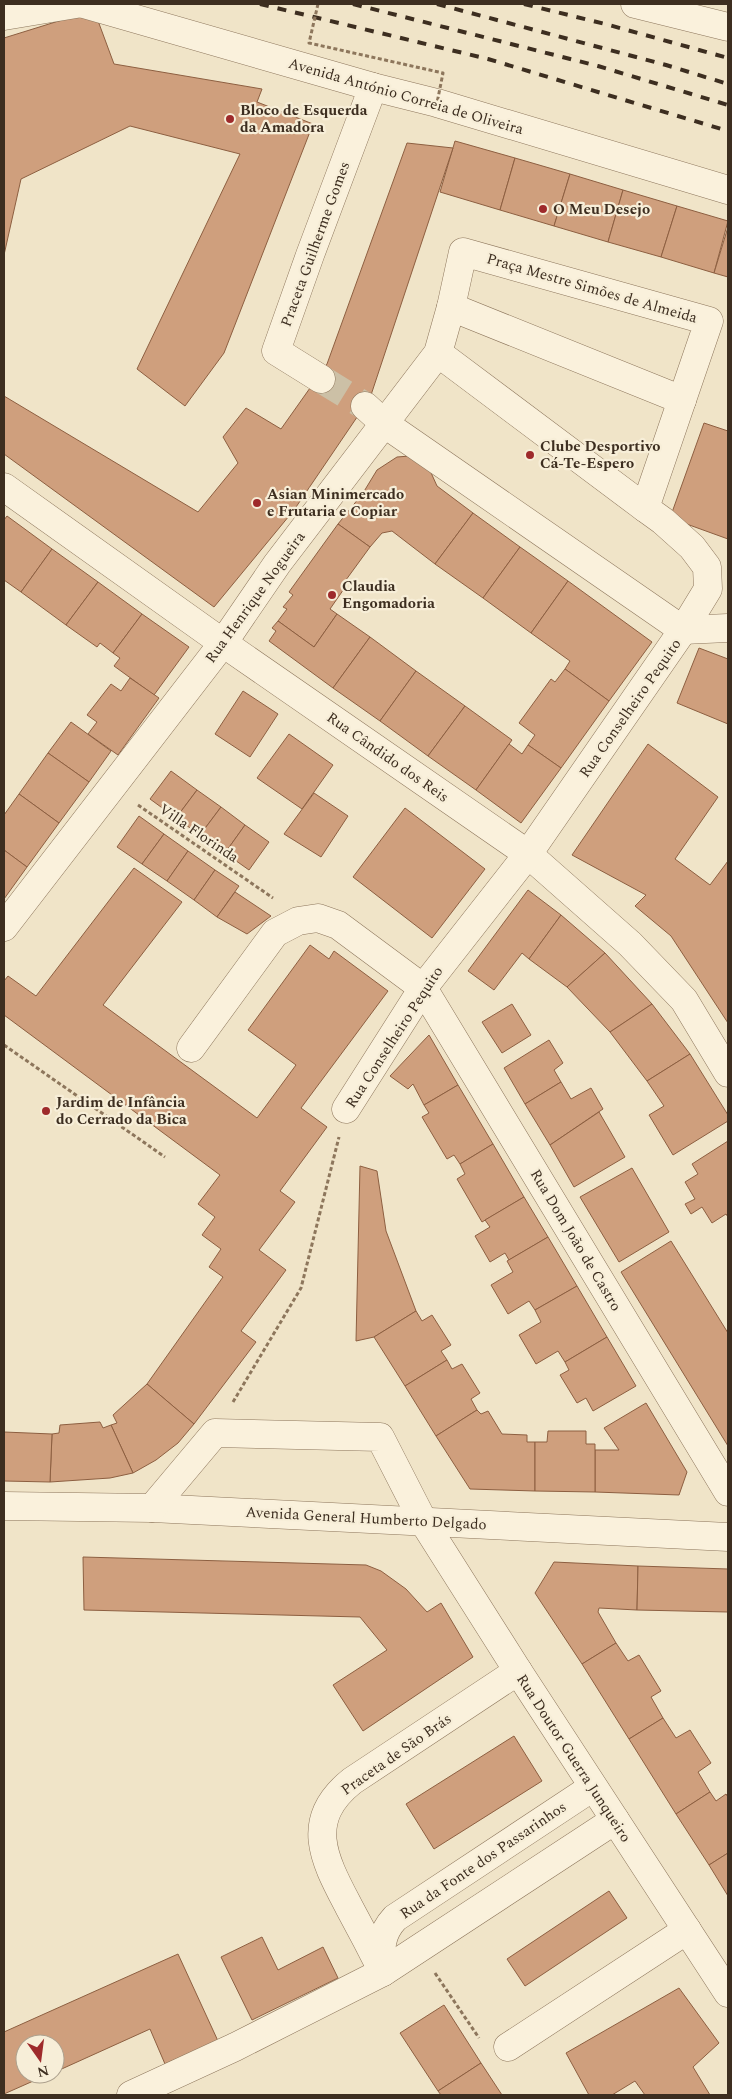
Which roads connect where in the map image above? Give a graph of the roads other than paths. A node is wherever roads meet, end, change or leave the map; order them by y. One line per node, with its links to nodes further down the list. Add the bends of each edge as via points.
1 (76, 4): 4 (street)
2 (84, 4): 6 (street, Avenida António Correia de Oliveira)
3 (635, 4): 5 (street)
4 (4, 16)
5 (728, 27)
6 (374, 87): 7 (street, Avenida António Correia de Oliveira); 10 (street, Praceta Guilherme Gomes, via 276,351)
7 (728, 190)
8 (452, 307): 9 (street, Praça Mestre Simões de Almeida); 11 (street); 11 (street, Praça Mestre Simões de Almeida, via 463,252 709,321)
9 (438, 353): 13 (street, Praça Mestre Simões de Almeida); 15 (street)
10 (321, 379)
11 (682, 400): 15 (street, Praça Mestre Simões de Almeida)
12 (365, 406): 13 (street)
13 (386, 424): 18 (street); 19 (street, Rua Henrique Nogueira, via 277,564)
14 (4, 487): 19 (street, Rua Cândido dos Reis)
15 (645, 508): 16 (street, via 692,547)
16 (718, 563): 18 (street, via 708,589)
17 (728, 628): 18 (street)
18 (683, 630): 20 (street, Rua Conselheiro Pequito)
19 (223, 643): 20 (street, Rua Cândido dos Reis); 21 (street, Rua Henrique Nogueira)
20 (528, 854): 22 (street, Rua Conselheiro Pequito); 24 (street, Rua Cândido dos Reis, via 630,944 684,1000)
21 (4, 927)
22 (423, 988): 23 (street, via 338,925 318,918 298,921 275,933); 25 (street, Rua Conselheiro Pequito); 26 (street, Rua Dom João de Castro)
23 (191, 1048)
24 (728, 1073)
25 (346, 1109)
26 (728, 1492)
27 (4, 1506): 28 (street, Avenida General Humberto Delgado)
28 (152, 1508): 29 (street, Avenida General Humberto Delgado); 29 (street, via 215,1433 380,1437)
29 (423, 1520): 30 (street, Avenida General Humberto Delgado); 31 (street, Rua Doutor Guerra Junqueiro)
30 (728, 1537)
31 (518, 1672): 32 (street, Rua Doutor Guerra Junqueiro); 35 (street, Praceta de São Brás, via 352,1781 327,1808 322,1831 329,1868)
32 (594, 1787): 33 (street, Rua Doutor Guerra Junqueiro); 35 (street, Rua da Fonte dos Passarinhos, via 395,1918 382,1938 380,1948)
33 (615, 1820): 34 (street, Rua Doutor Guerra Junqueiro); 35 (street)
34 (686, 1930): 36 (street, Rua Doutor Guerra Junqueiro); 37 (street)
35 (384, 1972): 38 (street)
36 (728, 1993)
37 (508, 2047)
38 (131, 2095)

